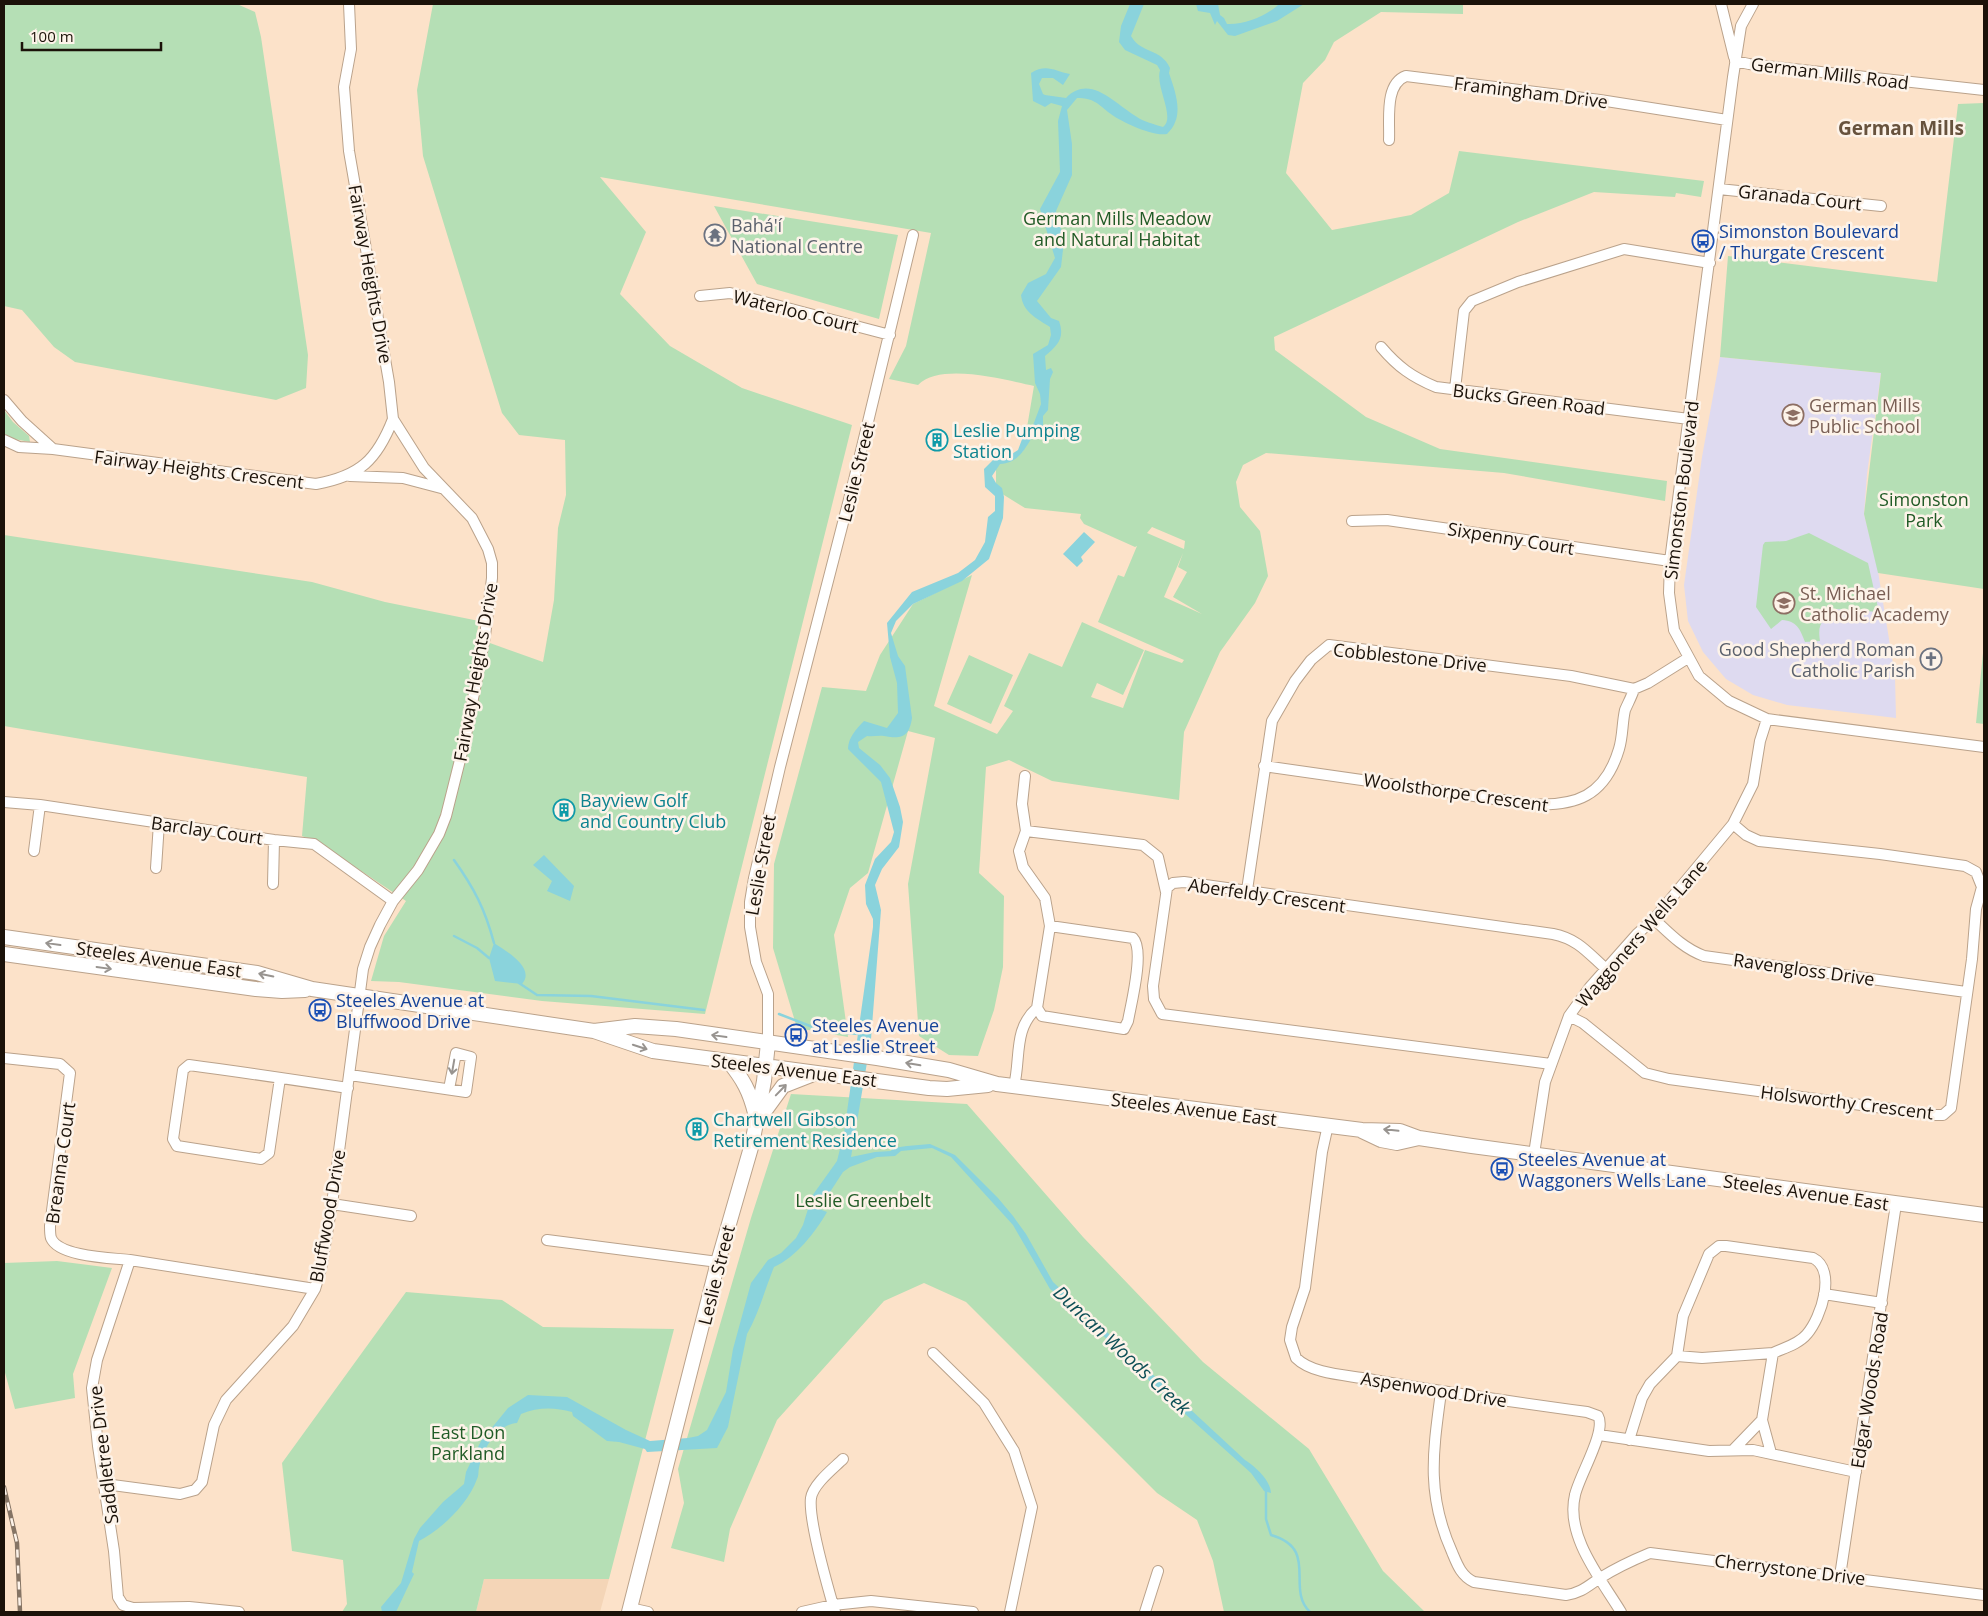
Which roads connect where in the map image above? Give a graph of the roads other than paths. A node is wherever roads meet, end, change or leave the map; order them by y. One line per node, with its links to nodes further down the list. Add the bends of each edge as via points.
1 (349, 4): 17 (street, Fairway Heights Drive, via 351,49 344,87 349,151 388,373)
2 (1721, 4): 4 (street, German Mills Road)
3 (1752, 4): 4 (street, Simonston Boulevard, via 1741,26)
4 (1735, 61): 5 (street, German Mills Road); 6 (street, Simonston Boulevard)
5 (1984, 90)
6 (1727, 120): 7 (street, Framingham Drive, via 1600,100 1406,76 1399,79 1394,87); 8 (street, Simonston Boulevard)
7 (1389, 140)
8 (1719, 188): 9 (street, Granada Court); 11 (street, Simonston Boulevard)
9 (1880, 206)
10 (913, 235): 13 (street, Leslie Street)
11 (1710, 263): 15 (street, via 1624,249 1518,282 1472,301 1464,311); 18 (street, Simonston Boulevard)
12 (700, 296): 13 (street, Waterloo Court, via 730,293)
13 (890, 335): 54 (street, Leslie Street, via 780,767 750,902 756,962 768,994)
14 (1381, 348): 15 (street, Bucks Green Road, via 1397,366 1420,380 1436,387)
15 (1454, 389): 18 (street, Bucks Green Road)
16 (4, 400): 20 (street)
17 (393, 419): 21 (street, Fairway Heights Crescent, via 374,456); 22 (street, Fairway Heights Drive, via 424,468)
18 (1689, 419): 24 (street, Simonston Boulevard)
19 (4, 440): 20 (street, Fairway Heights Crescent, via 19,447)
20 (53, 449): 21 (street, Fairway Heights Crescent, via 316,484)
21 (345, 477): 22 (street, Fairway Heights Crescent, via 403,478)
22 (445, 489): 42 (street, Fairway Heights Drive, via 472,518 488,548 492,563 485,636 446,816 418,870)
23 (1352, 521): 24 (street, Sixpenny Court, via 1388,520)
24 (1670, 561): 25 (street, Simonston Boulevard, via 1669,593 1674,630)
25 (1688, 658): 26 (street); 27 (street, Simonston Boulevard, via 1699,676 1728,701)
26 (1634, 689): 29 (street, Woolsthorpe Crescent, via 1625,711 1618,752 1602,784 1576,801 1560,805 1530,804); 29 (street, Cobblestone Drive, via 1571,676 1329,645 1311,660 1278,708 1272,721)
27 (1767, 719): 28 (street, Simonston Boulevard); 34 (street, Waggoners Wells Lane, via 1753,784)
28 (1984, 746)
29 (1264, 766): 40 (street, Cobblestone Drive)
30 (1024, 776): 35 (street, via 1022,804)
31 (4, 802): 32 (street, Barclay Court)
32 (40, 805): 33 (street, Barclay Court); 37 (street)
33 (159, 823): 36 (street, Barclay Court); 38 (street)
34 (1733, 824): 43 (street, Waggoners Wells Lane); 49 (street, Holsworthy Crescent, via 1759,841 1965,866 1976,872 1982,887 1976,909)
35 (1026, 831): 41 (street, via 1143,845 1158,857); 44 (street, via 1019,851 1023,867 1045,898)
36 (274, 840): 39 (street); 42 (street, Barclay Court, via 314,844)
37 (34, 851)
38 (156, 868)
39 (273, 884)
40 (1248, 890): 41 (street, Aberfeldy Crescent, via 1184,882 1173,883); 47 (street, Aberfeldy Crescent, via 1568,937)
41 (1166, 892): 57 (street, Aberfeldy Crescent, via 1153,986 1154,999 1162,1014)
42 (393, 901): 50 (street, Fairway Heights Drive, via 370,947)
43 (1654, 919): 47 (street, Waggoners Wells Lane); 49 (street, Ravengloss Drive, via 1676,940 1704,956)
44 (1050, 926): 51 (street); 51 (street, via 1133,938 1139,951 1137,968 1124,1029 1049,1018 1042,1016)
45 (4, 937): 48 (main road, Steeles Avenue East, one-way to 45, via 257,973)
46 (4, 954): 48 (main road, Steeles Avenue East, one-way to 48, via 256,989)
47 (1606, 969): 52 (street, Waggoners Wells Lane)
48 (312, 989): 50 (main road, Steeles Avenue East)
49 (1966, 992): 52 (street, Holsworthy Crescent, via 1951,1108 1935,1115 1645,1073 1583,1023)
50 (360, 995): 53 (main road, Steeles Avenue East); 60 (street, Bluffwood Drive)
51 (1038, 1008): 63 (street, via 1022,1028)
52 (1569, 1016): 57 (street, Waggoners Wells Lane)
53 (594, 1031): 54 (main road, Steeles Avenue East, one-way to 53, via 652,1027); 56 (main road, Steeles Avenue East, one-way to 56, via 653,1051)
54 (768, 1043): 58 (main road, Leslie Street); 62 (main road, Steeles Avenue East, one-way to 54, via 949,1070)
55 (4, 1058): 74 (street, Breanna Court, via 60,1064 70,1073 51,1239 73,1253)
56 (729, 1062): 58 (main road, Steeles Avenue East); 66 (main road, via 751,1093)
57 (1550, 1064): 68 (street, Waggoners Wells Lane)
58 (765, 1066): 59 (main road, Steeles Avenue East); 66 (main road, Leslie Street)
59 (816, 1073): 62 (main road, Steeles Avenue East, via 947,1089); 66 (main road, one-way to 59, via 782,1086)
60 (350, 1075): 64 (street, Bluffwood Drive); 65 (street)
61 (280, 1078): 61 (street, via 189,1065 183,1070 173,1139 177,1146 261,1159 269,1154); 64 (street)
62 (997, 1084): 63 (main road, Steeles Avenue East)
63 (1014, 1086): 67 (main road, Steeles Avenue East)
64 (348, 1088): 69 (street, Bluffwood Drive)
65 (449, 1089)
66 (757, 1121): 75 (main road, Leslie Street)
67 (1328, 1125): 68 (main road, Steeles Avenue East, via 1362,1130 1381,1140 1397,1142 1419,1138); 82 (street, Aspenwood Drive, via 1304,1288 1290,1340 1296,1358 1308,1367)
68 (1534, 1154): 70 (main road, Steeles Avenue East)
69 (332, 1204): 72 (street); 76 (street, Bluffwood Drive)
70 (1896, 1204): 71 (main road, Steeles Avenue East); 78 (street, Edgar Woods Road)
71 (1984, 1215)
72 (411, 1216)
73 (547, 1240): 75 (street)
74 (130, 1260): 76 (street); 90 (street, Saddletree Drive, via 97,1360 92,1388)
75 (718, 1262): 96 (main road, Leslie Street)
76 (315, 1289): 90 (street, Bluffwood Drive, via 293,1326 226,1400 214,1425 202,1482 195,1490 180,1494)
77 (1824, 1294): 78 (street); 80 (street, via 1818,1318 1806,1336); 81 (street, via 1825,1272 1820,1262 1813,1258 1719,1246 1709,1254 1687,1303 1679,1329)
78 (1882, 1303): 89 (street, Edgar Woods Road)
79 (933, 1353): 101 (street, via 984,1403 1014,1452 1032,1507)
80 (1773, 1353): 81 (street, via 1702,1358); 83 (street)
81 (1677, 1356): 85 (street, via 1650,1384 1642,1398)
82 (1441, 1392): 84 (street, Aspenwood Drive, via 1591,1413 1600,1420); 93 (street, Cherrystone Drive, via 1432,1465 1433,1488 1443,1532 1466,1578 1474,1582 1566,1595 1583,1591)
83 (1762, 1420): 86 (street); 87 (street)
84 (1599, 1436): 85 (street); 93 (street, via 1578,1481 1572,1510 1577,1534)
85 (1629, 1440): 86 (street, via 1708,1451)
86 (1734, 1449): 87 (street)
87 (1771, 1453): 89 (street, via 1789,1460)
88 (843, 1459): 95 (street, via 811,1496 814,1525)
89 (1856, 1472): 92 (street, Edgar Woods Road)
90 (105, 1484): 97 (street, Saddletree Drive, via 118,1597 123,1605)
91 (1158, 1571): 102 (street)
92 (1840, 1576): 93 (street, Cherrystone Drive, via 1650,1553); 94 (street, Cherrystone Drive)
93 (1600, 1578): 103 (street)
94 (1984, 1595)
95 (834, 1609): 99 (street); 100 (street, via 871,1601)
96 (630, 1610): 98 (street)
97 (239, 1612)
98 (648, 1612)
99 (802, 1612)
100 (973, 1612)
101 (1010, 1612)
102 (1145, 1612)
103 (1622, 1612)

